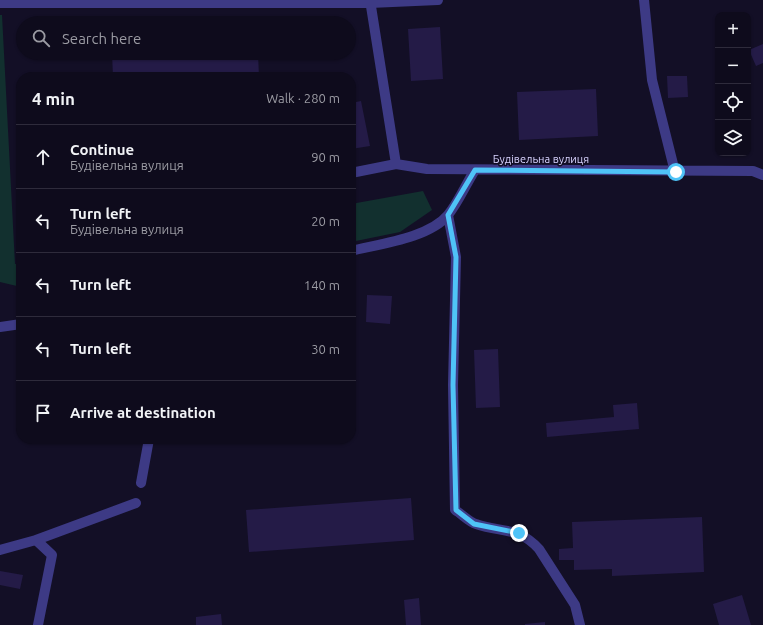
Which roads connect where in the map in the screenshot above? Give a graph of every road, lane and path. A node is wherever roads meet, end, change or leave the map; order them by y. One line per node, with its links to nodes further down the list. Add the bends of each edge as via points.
1 (438, 0): 3 (street)
2 (644, 0): 8 (street, via 652,80)
3 (370, 2): 4 (street); 5 (street)
4 (0, 4)
5 (396, 164): 6 (street, Будівельна вулиця, via 427,169); 7 (street)
6 (475, 170): 8 (street, Будівельна вулиця); 10 (street)
7 (356, 172)
8 (676, 172): 9 (street, Будівельна вулиця, via 753,171)
9 (763, 174)
10 (448, 215): 11 (street, via 431,228 415,235); 20 (street, via 456,257 453,385 456,510 474,524 519,533 532,541 575,605)
11 (356, 250)
12 (16, 325): 13 (street)
13 (0, 327)
14 (148, 444): 15 (street)
15 (141, 483)
16 (136, 503): 17 (street)
17 (36, 540): 18 (street); 19 (street, via 52,555)
18 (0, 550)
19 (38, 625)
20 (580, 625)

